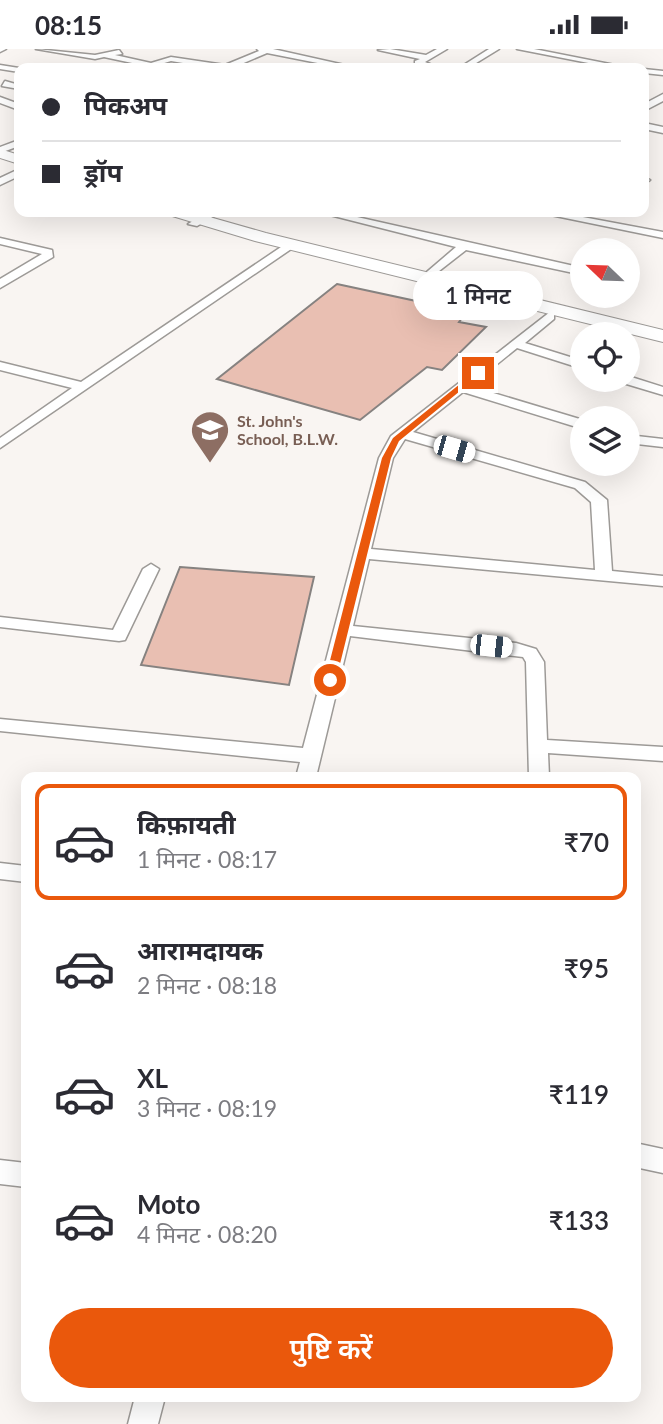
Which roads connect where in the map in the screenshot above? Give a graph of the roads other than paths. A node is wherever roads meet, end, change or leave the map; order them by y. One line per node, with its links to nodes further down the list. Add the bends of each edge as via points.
1 (40, 49): 8 (street)
2 (126, 49): 8 (street)
3 (265, 49): 13 (street); 14 (street)
4 (443, 49): 9 (street)
5 (495, 49): 16 (street)
6 (521, 49): 17 (street)
7 (382, 50): 9 (street)
8 (107, 56): 10 (street)
9 (425, 57): 15 (street)
10 (132, 63)
11 (159, 63): 12 (street, via 171,59)
12 (195, 63)
13 (236, 63)
14 (331, 63)
15 (419, 63)
16 (471, 63)
17 (598, 63)
18 (5, 84): 19 (street)
19 (14, 86)
20 (344, 217): 27 (street)
21 (572, 217): 24 (street)
22 (614, 217): 24 (street)
23 (204, 219): 28 (main road)
24 (607, 225): 25 (street)
25 (663, 235)
26 (0, 241): 31 (street, via 48,252 47,257)
27 (464, 246): 29 (street); 30 (street)
28 (287, 247): 30 (main road); 32 (main road); 41 (street)
29 (570, 269)
30 (425, 279): 34 (main road)
31 (0, 284)
32 (550, 316): 33 (main road); 36 (street)
33 (574, 322)
34 (663, 336)
35 (640, 339): 37 (main road)
36 (516, 344): 38 (street); 42 (street)
37 (663, 345)
38 (570, 361)
39 (0, 366): 41 (street)
40 (640, 384): 43 (street)
41 (83, 387): 48 (street)
42 (459, 387): 44 (street); 45 (street)
43 (663, 391)
44 (570, 421)
45 (403, 434): 49 (street, via 386,458); 51 (street, via 591,491 599,500)
46 (640, 440): 47 (street)
47 (663, 443)
48 (0, 444)
49 (362, 554): 51 (street); 54 (street)
50 (152, 569): 53 (street, via 119,636)
51 (604, 575): 52 (street)
52 (663, 581)
53 (0, 622)
54 (343, 630): 56 (street, via 530,653 535,662); 58 (street)
55 (0, 725): 58 (street)
56 (536, 746): 57 (street); 60 (street)
57 (663, 754)
58 (311, 756): 59 (street)
59 (307, 772)
60 (539, 772)
61 (0, 871): 62 (street)
62 (21, 873)
63 (641, 1156): 64 (street)
64 (663, 1160)
65 (0, 1172): 66 (street)
66 (21, 1174)
67 (149, 1402): 68 (street)
68 (143, 1424)

